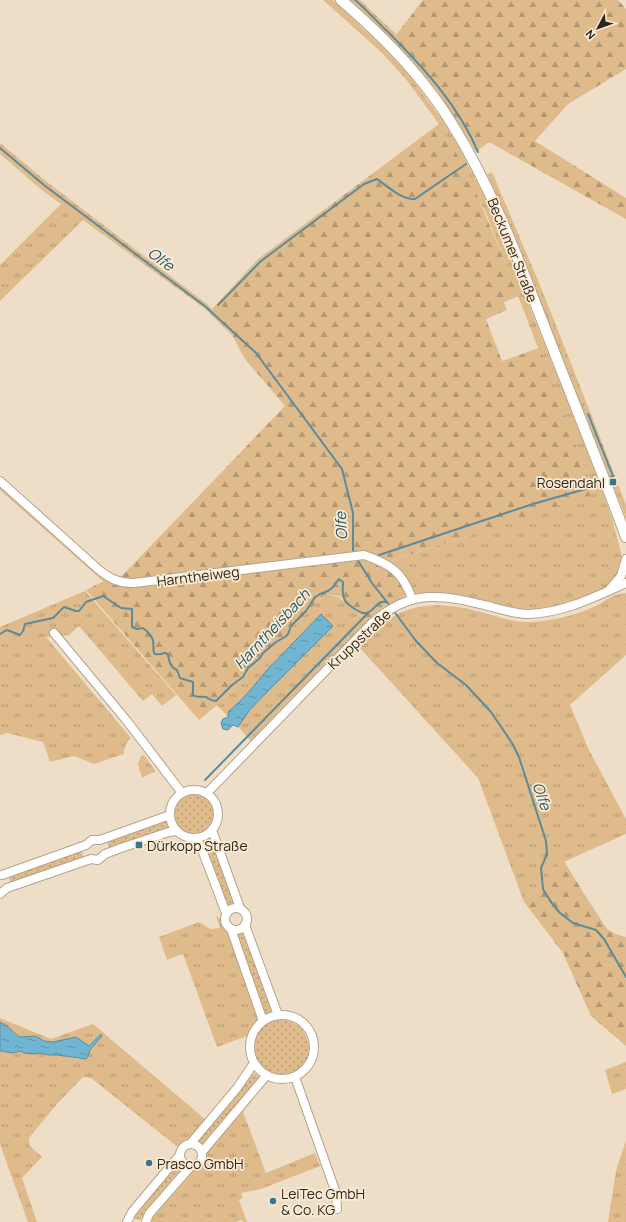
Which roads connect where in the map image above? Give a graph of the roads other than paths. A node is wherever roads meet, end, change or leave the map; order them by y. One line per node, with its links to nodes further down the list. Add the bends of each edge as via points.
1 (341, 0): 3 (main road, Beckumer Straße, via 388,43 413,71 447,116 488,189)
2 (0, 482): 7 (street, Harntheiweg, via 98,569 119,583 134,584 364,555 380,561 402,576)
3 (626, 537)
4 (626, 558): 6 (street, via 621,576)
5 (626, 583): 6 (street, Kruppstraße)
6 (607, 592): 7 (street, Kruppstraße, via 550,612 526,614 456,598)
7 (412, 599): 10 (street, Kruppstraße, via 385,612 306,690)
8 (54, 633): 9 (street, via 127,721)
9 (182, 793): 10 (street, via 198,790); 11 (street, via 173,802)
10 (209, 795): 12 (street, via 217,806 218,815 217,823)
11 (170, 815): 13 (street); 15 (street)
12 (212, 830): 14 (street); 22 (street)
13 (177, 831): 14 (street, via 189,838); 17 (street)
14 (196, 838): 23 (street)
15 (100, 840): 16 (street, via 92,840); 17 (street, via 105,846)
16 (86, 845): 18 (street, via 86,853); 19 (street)
17 (105, 854): 18 (street, via 98,860)
18 (91, 859): 20 (street)
19 (1, 874): 20 (street, via 7,881)
20 (7, 888): 21 (street)
21 (0, 894)
22 (240, 908): 23 (street, via 232,908); 24 (street, via 247,917)
23 (226, 914): 25 (street, via 226,924)
24 (245, 925): 25 (street, via 239,930); 26 (street)
25 (231, 929): 27 (street)
26 (278, 1015): 27 (street); 30 (street, via 290,1016 301,1021 312,1036 312,1060 305,1070)
27 (263, 1021): 28 (street, via 255,1029 250,1040 250,1053)
28 (254, 1064): 29 (street); 31 (street)
29 (266, 1076): 30 (street, via 283,1080); 32 (street)
30 (295, 1077): 35 (street, via 336,1193)
31 (191, 1143): 32 (street, via 198,1145); 33 (street, via 181,1148)
32 (202, 1152): 34 (street, via 200,1162)
33 (179, 1156): 34 (street, via 183,1163); 36 (street, via 132,1212)
34 (191, 1166): 37 (street, via 149,1214)
35 (337, 1209)
36 (127, 1222)
37 (146, 1222)

